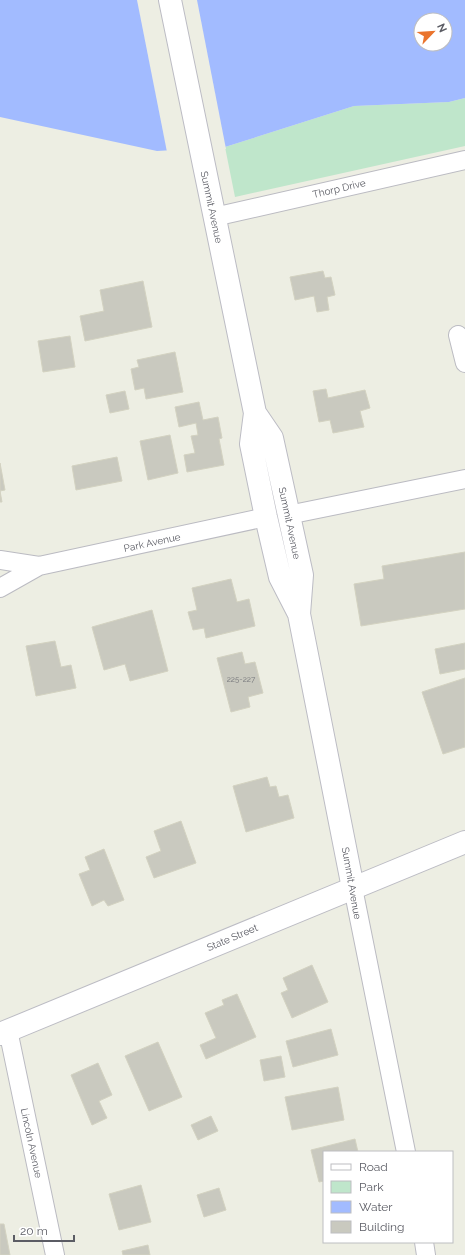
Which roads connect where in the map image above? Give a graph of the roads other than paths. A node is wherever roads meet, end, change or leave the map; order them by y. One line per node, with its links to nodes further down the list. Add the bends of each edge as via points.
1 (170, 0): 3 (main road, Summit Avenue)
2 (465, 160): 3 (street, Thorp Drive)
3 (212, 208): 6 (main road, Summit Avenue)
4 (458, 335): 5 (street)
5 (465, 363)
6 (254, 413): 8 (main road, Summit Avenue, via 272,438); 9 (main road, Summit Avenue, via 251,444)
7 (465, 479): 8 (street)
8 (288, 516): 13 (main road, Summit Avenue, via 302,575)
9 (266, 517): 11 (street, Park Avenue); 13 (main road, Summit Avenue, via 280,577)
10 (0, 560): 11 (street, Park Avenue)
11 (39, 566): 12 (street, Park Avenue)
12 (0, 588)
13 (299, 614): 15 (main road, Summit Avenue)
14 (465, 842): 15 (main road, State Street)
15 (353, 888): 16 (main road, State Street); 17 (street, Summit Avenue)
16 (4, 1032): 19 (street, Lincoln Avenue)
17 (406, 1151)
18 (424, 1243): 20 (street)
19 (55, 1255)
20 (426, 1255)

